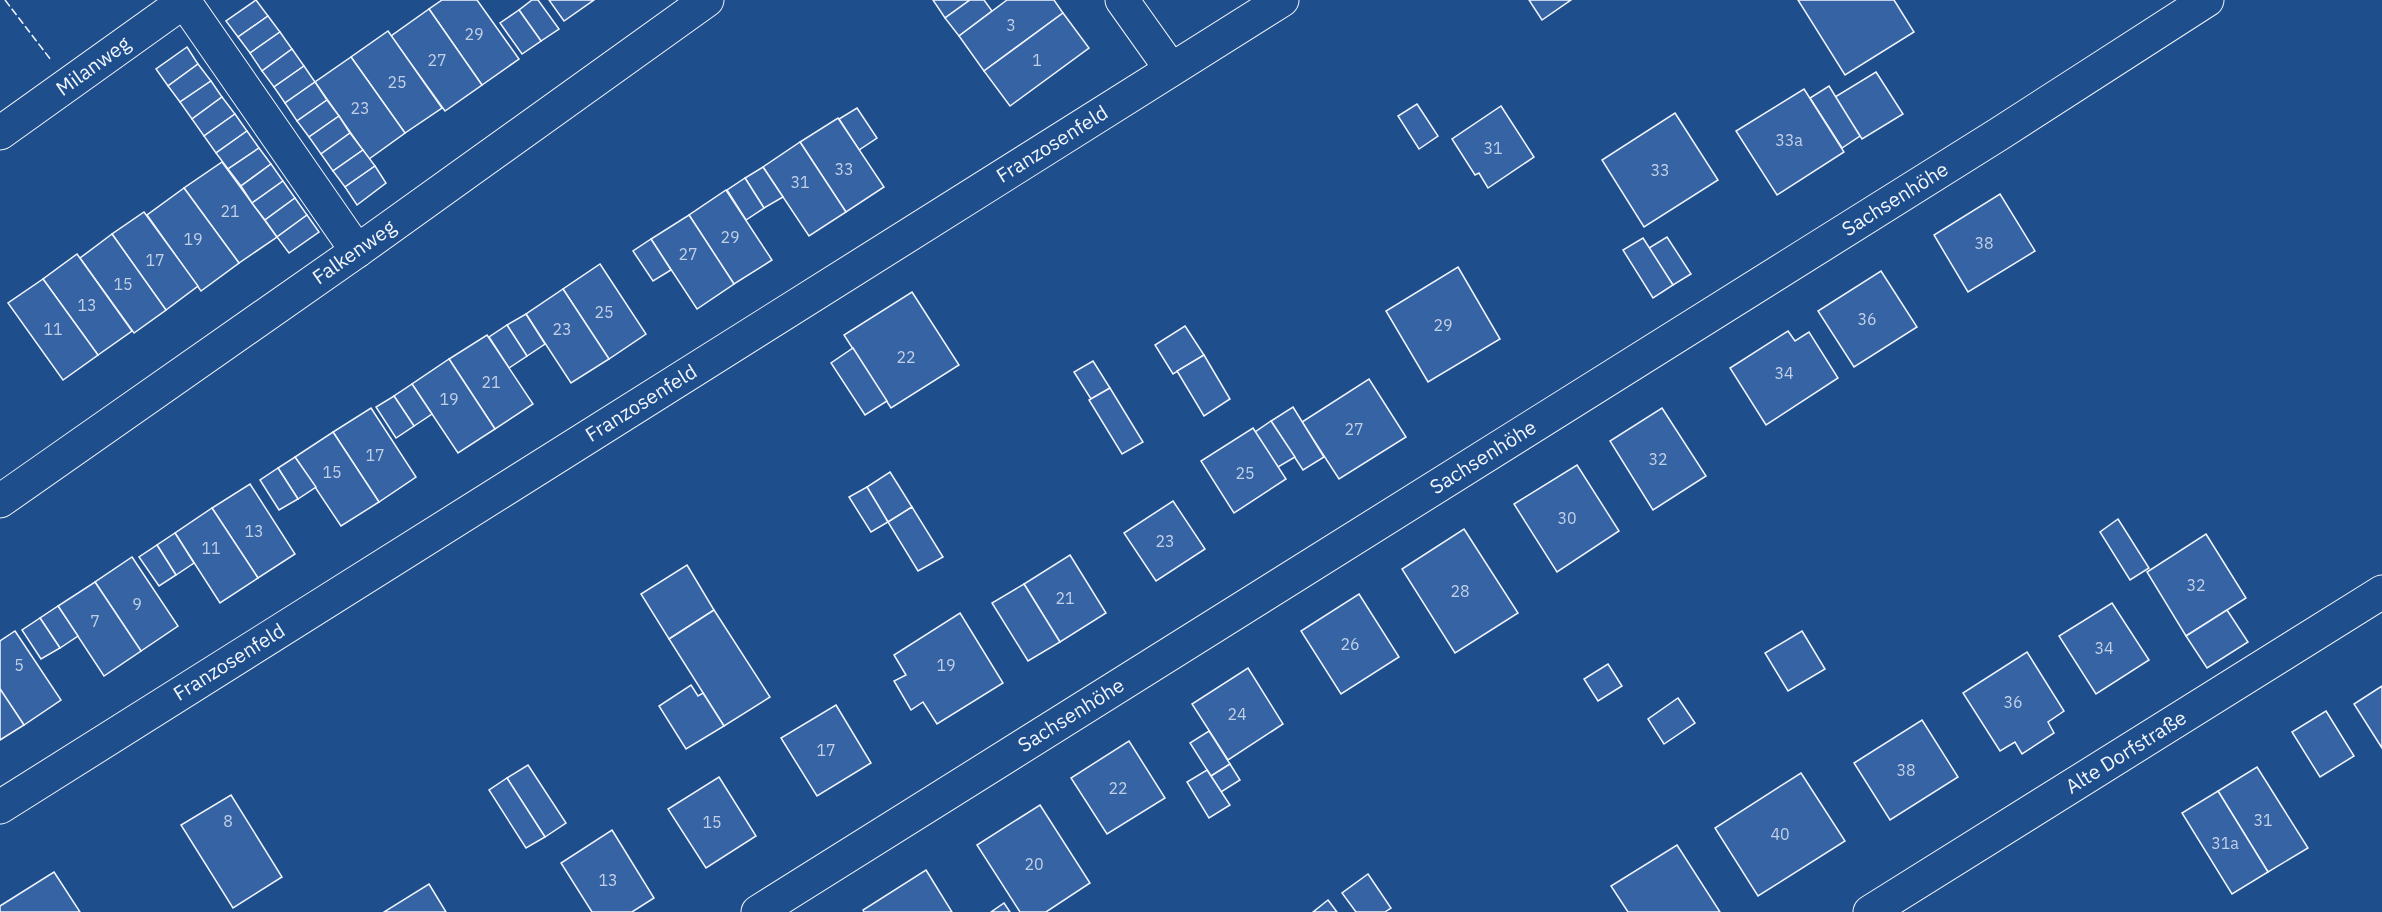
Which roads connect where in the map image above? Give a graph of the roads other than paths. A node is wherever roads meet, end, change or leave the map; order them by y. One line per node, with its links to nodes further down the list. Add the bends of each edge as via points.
1 (185, 0): 7 (street, Milanweg); 8 (street)
2 (707, 0): 8 (street, Falkenweg)
3 (1122, 0): 6 (street)
4 (1281, 0): 6 (street, Franzosenfeld)
5 (2207, 0): 12 (street, Sachsenhöhe)
6 (1171, 69): 11 (street, Franzosenfeld)
7 (0, 133)
8 (357, 251): 9 (street, Falkenweg)
9 (0, 501)
10 (2382, 592): 13 (street, Alte Dorfstraße)
11 (0, 807)
12 (758, 912)
13 (1870, 912)

